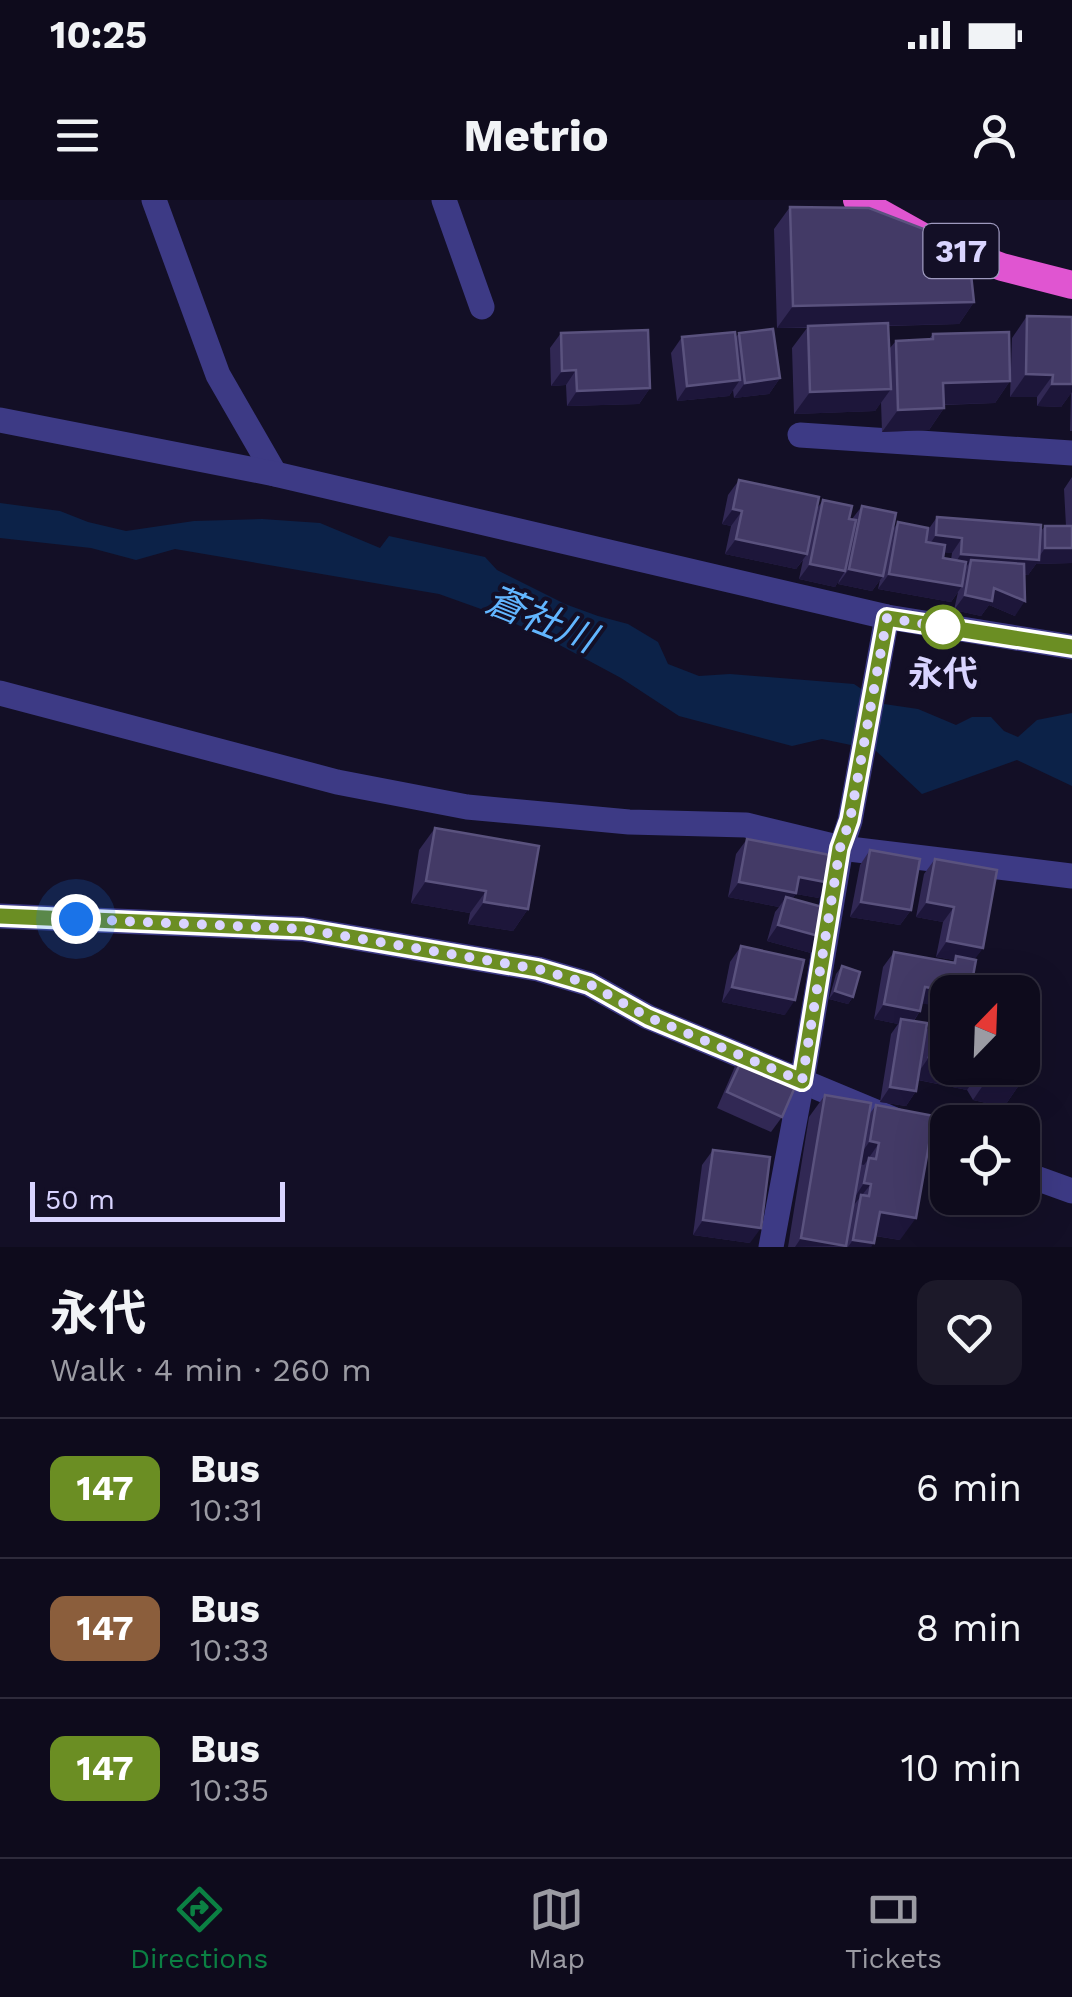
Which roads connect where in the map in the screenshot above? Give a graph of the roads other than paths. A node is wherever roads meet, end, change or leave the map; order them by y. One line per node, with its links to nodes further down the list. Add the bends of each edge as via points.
1 (154, 200): 9 (street, via 218,375)
2 (444, 200): 5 (street)
3 (857, 200): 4 (highway, 317, via 925,238)
4 (1072, 285)
5 (482, 307)
6 (0, 420): 9 (street)
7 (800, 436): 8 (street)
8 (1072, 453)
9 (276, 474): 10 (street)
10 (887, 618): 11 (street); 13 (street)
11 (1072, 647)
12 (0, 693): 13 (street, via 336,782 467,807 746,825)
13 (840, 848): 14 (street); 16 (street)
14 (1072, 876)
15 (0, 916): 16 (street, via 303,929 538,969 589,984 648,1017)
16 (802, 1081): 17 (street); 20 (street)
17 (930, 1134)
18 (1040, 1179): 19 (street)
19 (1072, 1191)
20 (771, 1247)

